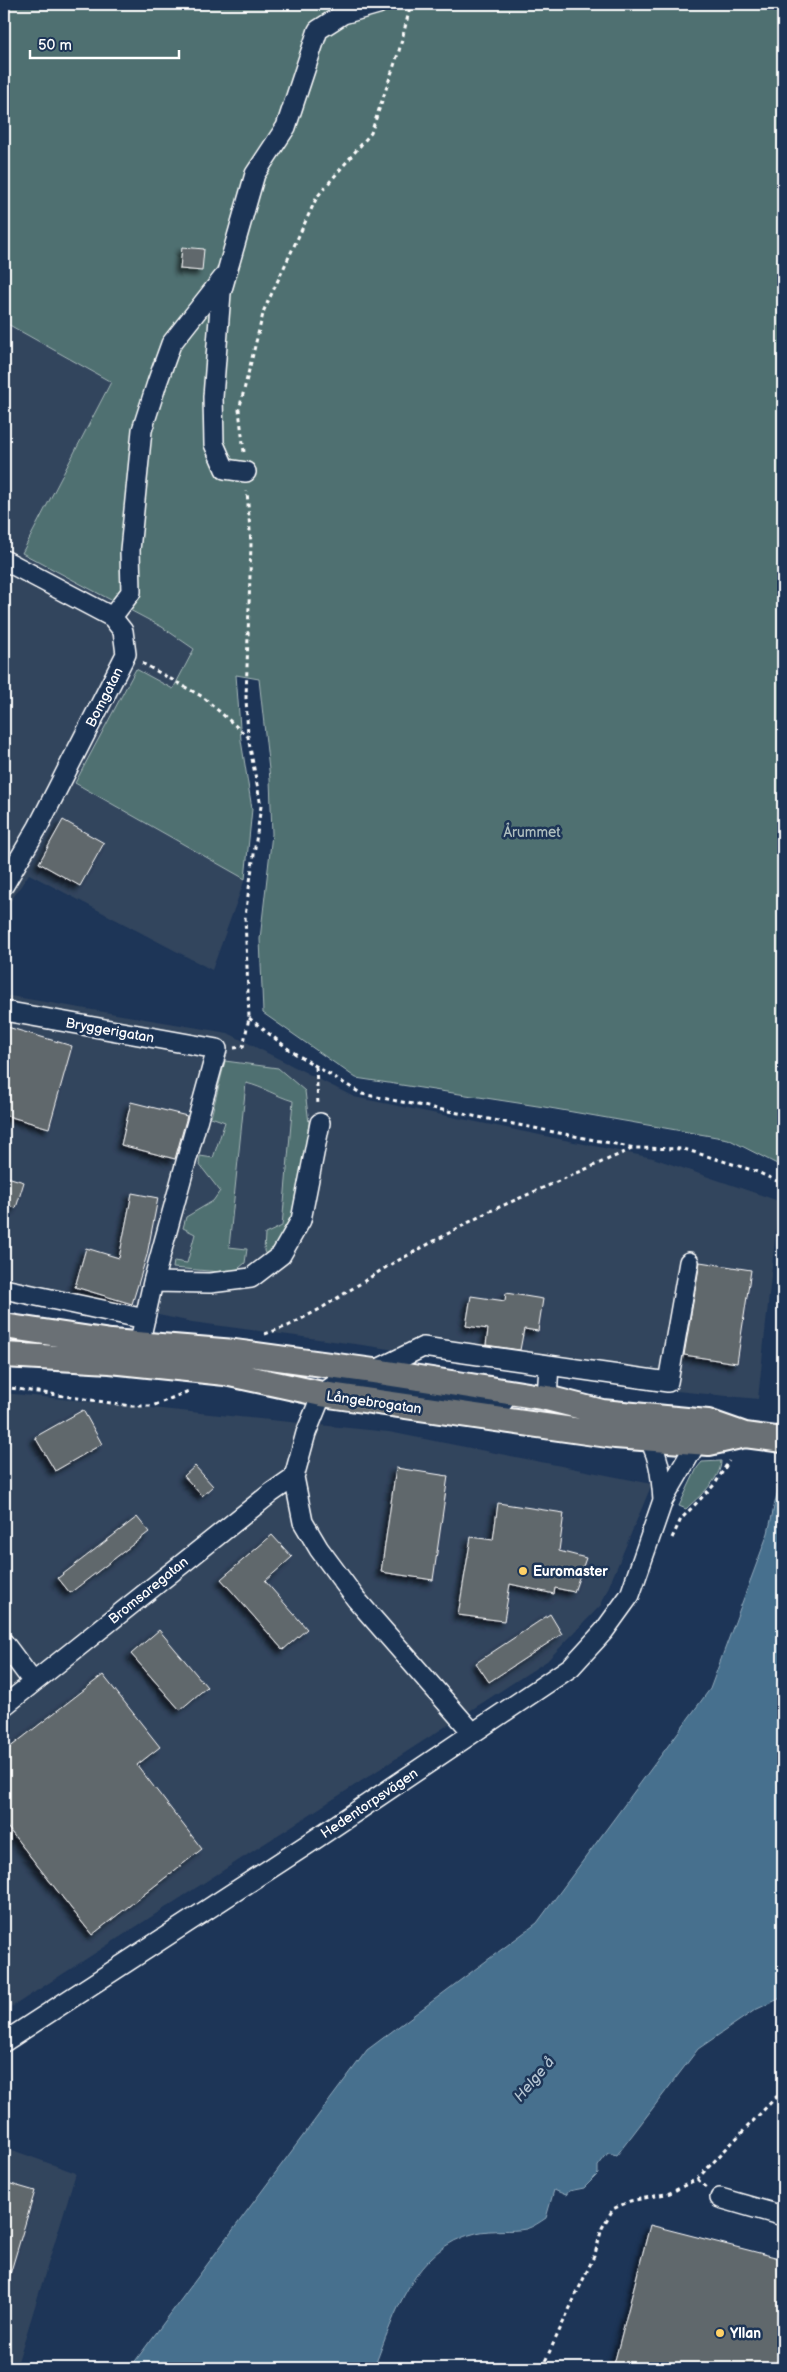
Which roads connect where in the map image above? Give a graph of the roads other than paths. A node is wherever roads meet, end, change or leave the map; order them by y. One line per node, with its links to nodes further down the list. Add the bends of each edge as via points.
1 (378, 4): 2 (street, via 343,14 318,30 286,127 255,174)
2 (226, 275): 3 (street, via 221,293 214,388 214,444 224,469); 5 (street, via 170,344 157,383 142,430 130,550 132,592)
3 (246, 472)
4 (4, 560): 5 (street)
5 (112, 617): 6 (street, Bomgatan, via 123,631 126,654 38,827)
6 (4, 884)
7 (4, 1011): 10 (street, Bryggerigatan, via 217,1049)
8 (320, 1123): 10 (street, via 301,1220 281,1255 251,1278 210,1284)
9 (689, 1262): 16 (street, via 668,1382)
10 (153, 1282): 12 (street)
11 (4, 1289): 12 (street)
12 (145, 1319): 14 (street)
13 (4, 1326): 14 (main road, Långebrogatan)
14 (139, 1345): 17 (main road, Långebrogatan, via 236,1352)
15 (4, 1355): 18 (main road, Långebrogatan, via 225,1373)
16 (550, 1365): 17 (street, via 424,1347); 19 (street)
17 (374, 1371): 19 (main road, Långebrogatan)
18 (322, 1394): 20 (street, via 336,1384 351,1383); 23 (main road, Långebrogatan); 26 (street, via 306,1433)
19 (547, 1398): 20 (main road, Långebrogatan)
20 (602, 1412): 21 (main road, Långebrogatan)
21 (634, 1415): 22 (main road, Långebrogatan, via 708,1422); 23 (street, Hedentorpsvägen)
22 (752, 1436): 24 (main road, Långebrogatan); 25 (main road, Långebrogatan)
23 (649, 1439): 25 (main road, Långebrogatan); 27 (street, Hedentorpsvägen, via 661,1469)
24 (783, 1440)
25 (697, 1442): 27 (street, Hedentorpsvägen)
26 (294, 1477): 29 (street, Bromsaregatan); 31 (street, via 303,1522 319,1549 356,1599)
27 (664, 1500): 31 (street, Hedentorpsvägen, via 630,1595 604,1631 571,1667)
28 (4, 1643): 29 (street)
29 (33, 1682): 30 (street, Bromsaregatan)
30 (4, 1706)
31 (473, 1733): 32 (street, Hedentorpsvägen)
32 (4, 2042)
33 (720, 2198): 34 (street)
34 (783, 2216)

